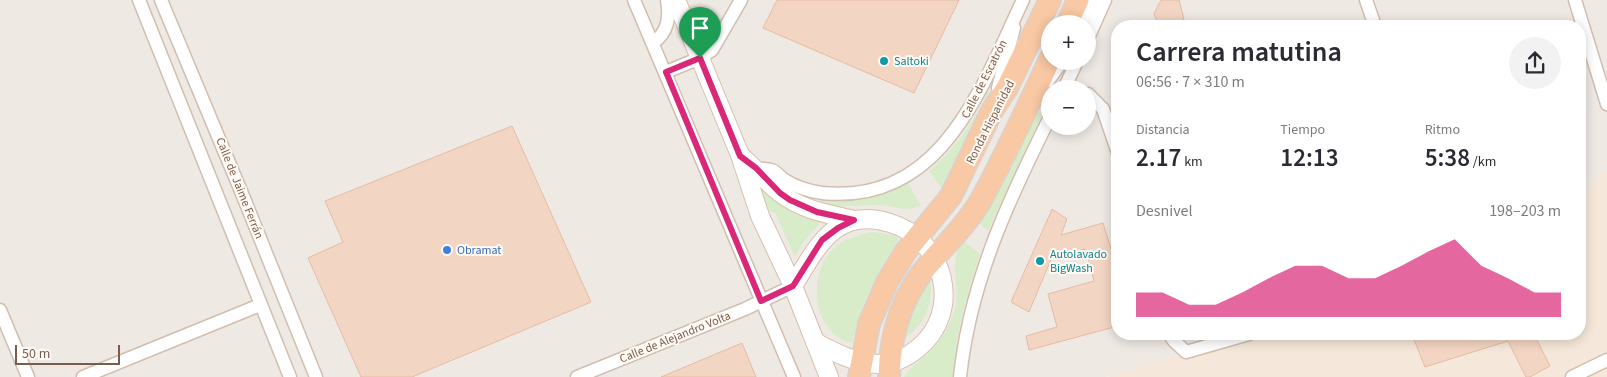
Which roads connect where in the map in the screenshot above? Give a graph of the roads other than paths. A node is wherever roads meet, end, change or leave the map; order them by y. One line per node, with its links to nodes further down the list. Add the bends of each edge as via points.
1 (139, 0): 38 (street, Calle de Jaime Ferrán)
2 (161, 0): 51 (street, Calle de Jaime Ferrán)
3 (634, 0): 20 (street)
4 (667, 0): 20 (street, via 667,26)
5 (676, 0): 21 (main road)
6 (741, 0): 21 (street, via 712,50)
7 (1050, 0): 27 (highway, Ronda Hispanidad, via 1008,88)
8 (1078, 0): 14 (highway)
9 (1093, 0): 15 (street)
10 (1105, 0): 16 (street)
11 (1366, 0): 17 (street)
12 (1575, 0): 18 (street)
13 (1020, 5): 27 (street, Calle de Escatrón); 32 (street, Calle de Escatrón, via 964,118 931,159 911,173 879,188 831,194 800,188 773,170)
14 (1071, 15)
15 (1086, 15)
16 (1096, 20)
17 (1373, 20)
18 (1581, 20)
19 (1586, 36): 26 (street)
20 (653, 43): 24 (street)
21 (700, 58): 24 (street); 31 (main road)
22 (1045, 70): 28 (highway, Ronda Hispanidad)
23 (1056, 70): 28 (street, Ronda Hispanidad)
24 (666, 72): 37 (street)
25 (1096, 100): 29 (street, via 1103,109)
26 (1607, 104)
27 (992, 112): 34 (highway, Ronda Hispanidad, via 951,196)
28 (1020, 122): 35 (highway, Ronda Hispanidad, via 981,200 962,229)
29 (1111, 132)
30 (1041, 134): 55 (street, via 989,250 969,319)
31 (740, 156): 32 (main road); 36 (main road, via 760,216)
32 (756, 168): 33 (main road, via 780,193 796,203 817,212)
33 (854, 220): 34 (main road, via 885,221); 36 (main road, via 822,240)
34 (917, 236): 35 (main road); 46 (highway, Ronda Hispanidad, via 894,268 881,294 869,324)
35 (934, 257): 47 (highway, Ronda Hispanidad, via 898,315); 47 (main road, via 940,268 944,291 936,327 921,346)
36 (793, 286): 37 (street, Calle de Alejandro Volta); 44 (main road)
37 (761, 301): 39 (street, Calle de Alejandro Volta); 41 (street)
38 (260, 305): 49 (street); 50 (street, Calle de Jaime Ferrán)
39 (745, 309): 41 (street, Calle de Alejandro Volta); 52 (street, Calle de Alejandro Volta)
40 (0, 310): 48 (street)
41 (771, 322): 53 (street)
42 (1173, 340): 43 (street, via 1186,352)
43 (1228, 340)
44 (815, 342): 46 (main road); 54 (main road)
45 (1607, 360): 56 (street)
46 (860, 369): 47 (main road)
47 (889, 370)
48 (28, 377)
49 (83, 377)
50 (290, 377)
51 (316, 377)
52 (578, 377)
53 (794, 377)
54 (829, 377)
55 (960, 377)
56 (1572, 377)

